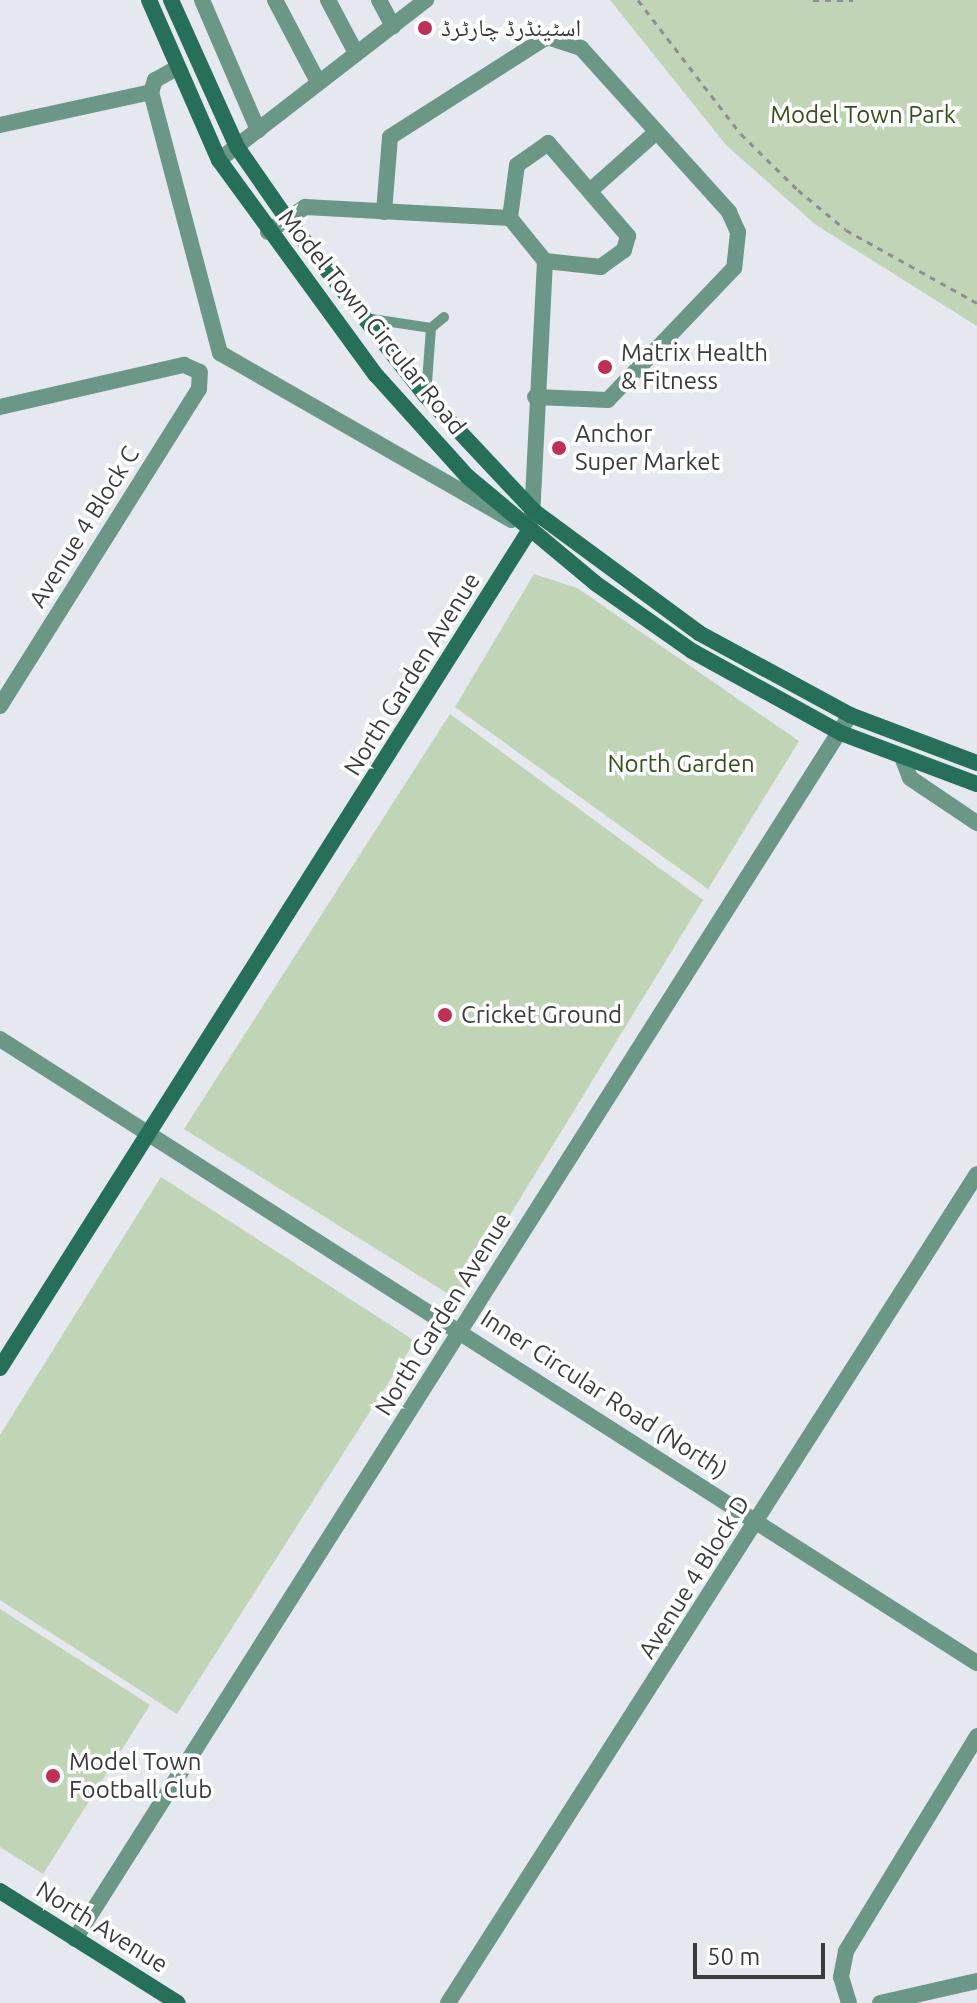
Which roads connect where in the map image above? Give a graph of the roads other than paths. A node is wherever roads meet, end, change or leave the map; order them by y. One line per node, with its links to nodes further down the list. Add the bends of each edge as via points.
1 (149, 0): 10 (main road, Model Town Circular Road)
2 (171, 0): 16 (main road, Model Town Circular Road)
3 (202, 0): 14 (street)
4 (275, 0): 11 (street)
5 (328, 0): 9 (street)
6 (379, 0): 8 (street)
7 (426, 0): 8 (street)
8 (393, 26): 9 (street)
9 (356, 53): 11 (street)
10 (175, 69): 12 (street, via 155,80); 17 (main road, Model Town Circular Road)
11 (318, 82): 14 (street)
12 (151, 92): 13 (street); 27 (street)
13 (0, 125)
14 (258, 130): 16 (street)
15 (654, 134): 18 (street); 19 (street, via 581,48 538,38 390,137); 30 (street, via 729,212 738,232 734,268 608,400)
16 (237, 147): 17 (street); 21 (main road, Model Town Circular Road)
17 (219, 160): 22 (main road, Model Town Circular Road)
18 (592, 189): 20 (street, via 555,147 541,145 515,172); 23 (street, via 626,229 624,250 601,267)
19 (384, 212): 20 (street); 21 (street, via 305,207)
20 (510, 218): 23 (street)
21 (287, 219): 22 (street); 25 (main road, Model Town Circular Road)
22 (268, 232): 33 (main road, Model Town Circular Road, via 429,436)
23 (545, 261): 30 (street)
24 (444, 317): 26 (lane)
25 (363, 318): 26 (lane); 29 (main road, Model Town Circular Road)
26 (431, 328): 29 (lane)
27 (220, 353): 28 (street); 33 (street)
28 (200, 372): 31 (street, via 184,365); 34 (street, Avenue 4 Block C, via 199,389)
29 (426, 396): 32 (main road, Model Town Circular Road)
30 (535, 397): 32 (street)
31 (0, 407)
32 (535, 512): 33 (street); 35 (main road, Model Town Circular Road, via 699,633)
33 (529, 531): 36 (main road, Model Town Circular Road, via 692,651); 42 (main road, North Garden Avenue)
34 (0, 706)
35 (850, 715): 36 (street, North Garden Avenue); 38 (main road, Model Town Circular Road)
36 (841, 733): 37 (main road, Model Town Circular Road); 44 (street, North Garden Avenue)
37 (902, 757): 39 (main road, Model Town Circular Road); 40 (street, via 910,778)
38 (977, 763)
39 (977, 784)
40 (977, 823)
41 (0, 1039): 42 (street, Inner Circular Road (North))
42 (150, 1134): 44 (street, Inner Circular Road (North)); 45 (main road, North Garden Avenue)
43 (977, 1174): 46 (street, Avenue 4 Block D)
44 (461, 1329): 46 (street, Inner Circular Road (North)); 50 (street, North Garden Avenue)
45 (0, 1368)
46 (757, 1522): 47 (street, Inner Circular Road (North)); 53 (street, Avenue 4 Block D)
47 (977, 1663)
48 (977, 1736): 54 (street, via 846,1951 841,1977)
49 (0, 1891): 50 (main road, North Avenue)
50 (75, 1939): 52 (main road, North Avenue)
51 (977, 1981): 55 (street)
52 (178, 2003)
53 (448, 2003)
54 (849, 2003)
55 (880, 2003)

